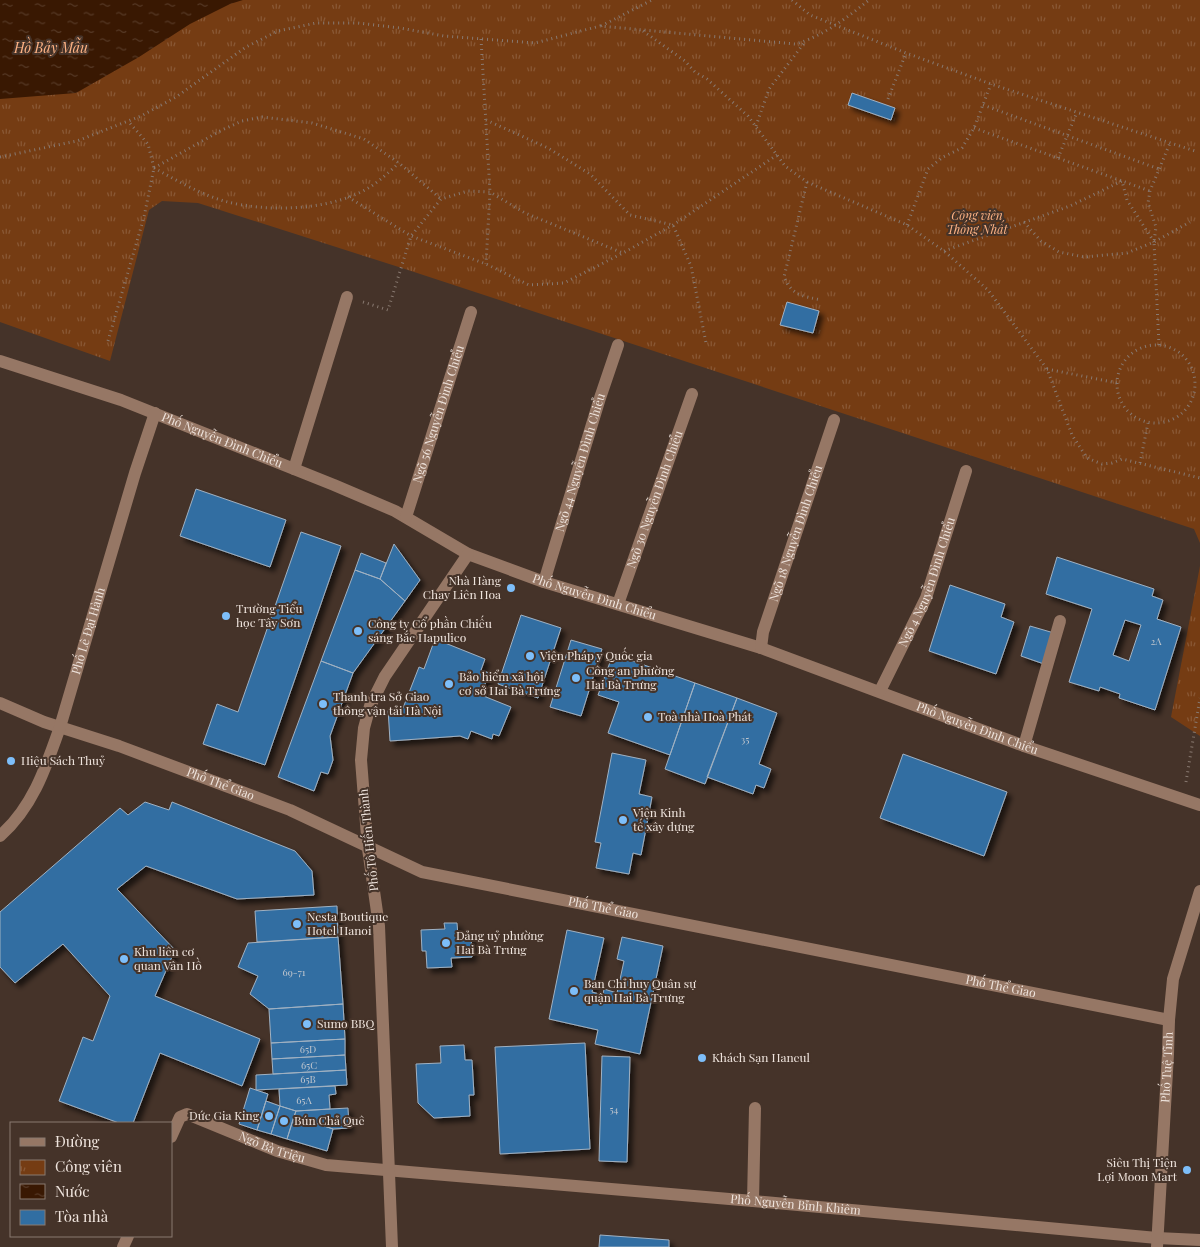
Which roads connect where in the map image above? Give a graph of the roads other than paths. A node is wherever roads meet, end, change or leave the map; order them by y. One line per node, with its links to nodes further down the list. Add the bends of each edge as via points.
1 (347, 297): 8 (street)
2 (471, 312): 10 (street, Ngõ 56 Nguyễn Đình Chiểu)
3 (618, 345): 12 (street, Ngõ 44 Nguyễn Đình Chiểu)
4 (1, 366): 6 (street, Phố Nguyễn Đình Chiểu, via 121,400)
5 (692, 394): 13 (street, Ngõ 30 Nguyễn Đình Chiểu)
6 (155, 413): 8 (street, Phố Nguyễn Đình Chiểu); 18 (street, Phố Lê Đại Hành)
7 (834, 420): 15 (street, Ngõ 18 Nguyễn Đình Chiểu, via 763,632)
8 (294, 469): 10 (street, Phố Nguyễn Đình Chiểu)
9 (966, 471): 16 (street, Ngõ 4 Nguyễn Đình Chiểu, via 926,598)
10 (406, 518): 11 (street, Phố Nguyễn Đình Chiểu)
11 (468, 554): 12 (street, Phố Nguyễn Đình Chiểu); 22 (street, Phố Tô Hiến Thành, via 385,676 370,706 361,760)
12 (544, 582): 13 (street, Phố Nguyễn Đình Chiểu)
13 (618, 604): 15 (street, Phố Nguyễn Đình Chiểu)
14 (1060, 621): 19 (street)
15 (761, 648): 16 (street, Phố Nguyễn Đình Chiểu)
16 (880, 691): 19 (street, Phố Nguyễn Đình Chiểu)
17 (0, 703): 18 (street, Phố Thể Giao)
18 (60, 727): 21 (street, Phố Lê Đại Hành, via 34,794); 22 (street, Phố Thể Giao, via 290,810)
19 (1024, 746): 20 (street, Phố Nguyễn Đình Chiểu)
20 (1200, 805)
21 (0, 836)
22 (368, 848): 24 (street, Phố Thể Giao, via 422,872); 27 (street, Phố Tô Hiến Thành, via 380,926)
23 (1200, 891): 24 (street, Phố Tuệ Tĩnh, via 1173,979)
24 (1169, 1020): 30 (street, Phố Tuệ Tĩnh)
25 (755, 1108): 28 (street)
26 (172, 1135): 27 (street, Ngõ Bà Triệu, via 180,1117 187,1114 277,1151 326,1165)
27 (390, 1171): 28 (street, Phố Nguyễn Bỉnh Khiêm); 31 (street, Phố Tô Hiến Thành)
28 (754, 1201): 30 (street, Phố Nguyễn Bỉnh Khiêm)
29 (1200, 1240): 30 (street, Phố Nguyễn Bỉnh Khiêm)
30 (1157, 1243)
31 (392, 1247)

